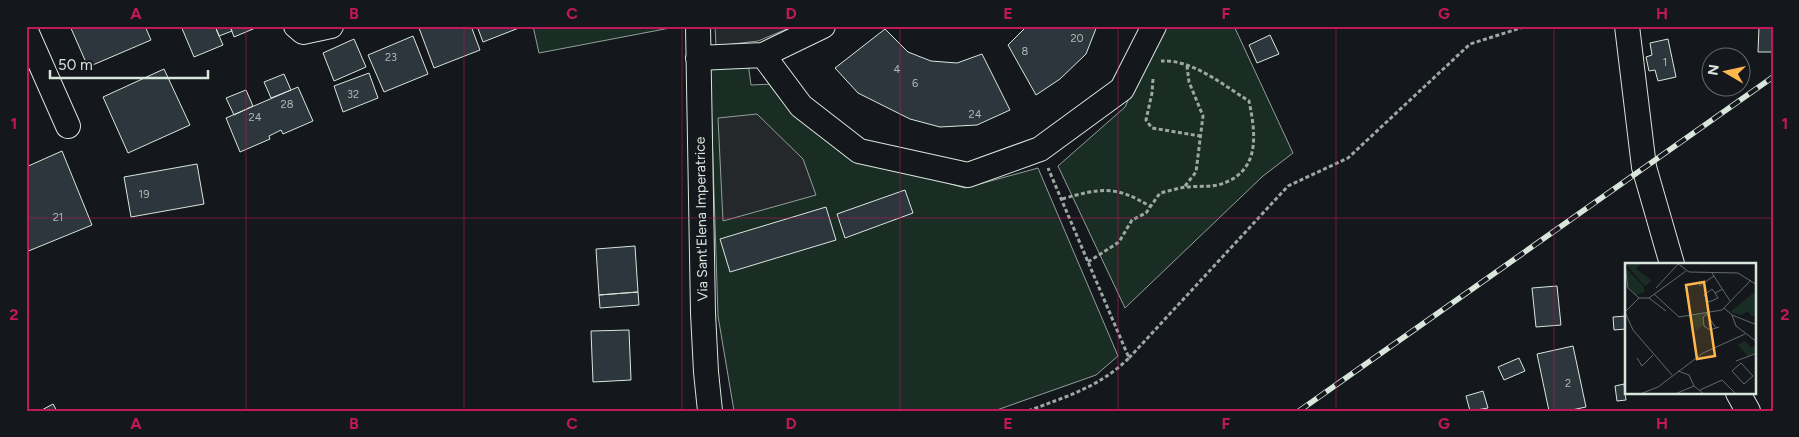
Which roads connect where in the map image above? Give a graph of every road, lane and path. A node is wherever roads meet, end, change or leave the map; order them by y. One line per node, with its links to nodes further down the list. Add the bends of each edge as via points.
1 (331, 26): 7 (street)
2 (698, 26): 10 (street, Via Sant'Elena Imperatrice)
3 (823, 26): 9 (street)
4 (1154, 26): 11 (street)
5 (1528, 26): 21 (path, via 1470,44 1348,158 1288,186)
6 (1627, 26): 20 (street, via 1644,167)
7 (300, 29)
8 (26, 31): 13 (street)
9 (763, 55): 10 (street); 15 (street, via 801,106 859,152 968,176)
10 (698, 58): 23 (street, Via Sant'Elena Imperatrice, via 703,313)
11 (1147, 58): 12 (path, via 1171,60); 14 (path, via 1152,93 1146,120 1152,128); 15 (street, via 1122,89)
12 (1187, 66): 14 (path, via 1189,82 1203,116); 16 (path, via 1248,101 1254,128 1254,153 1236,178 1217,185)
13 (68, 126)
14 (1200, 136): 16 (path, via 1196,172)
15 (1040, 150): 17 (path)
16 (1185, 187): 18 (path, via 1160,193)
17 (1062, 199): 18 (path, via 1088,192 1109,191 1130,194); 19 (path)
18 (1151, 207): 19 (path, via 1132,220 1120,242)
19 (1088, 262): 21 (path)
20 (1672, 263)
21 (1129, 358): 24 (path, via 1094,386)
22 (1739, 394): 25 (street)
23 (710, 411)
24 (1028, 411)
25 (1748, 411)

